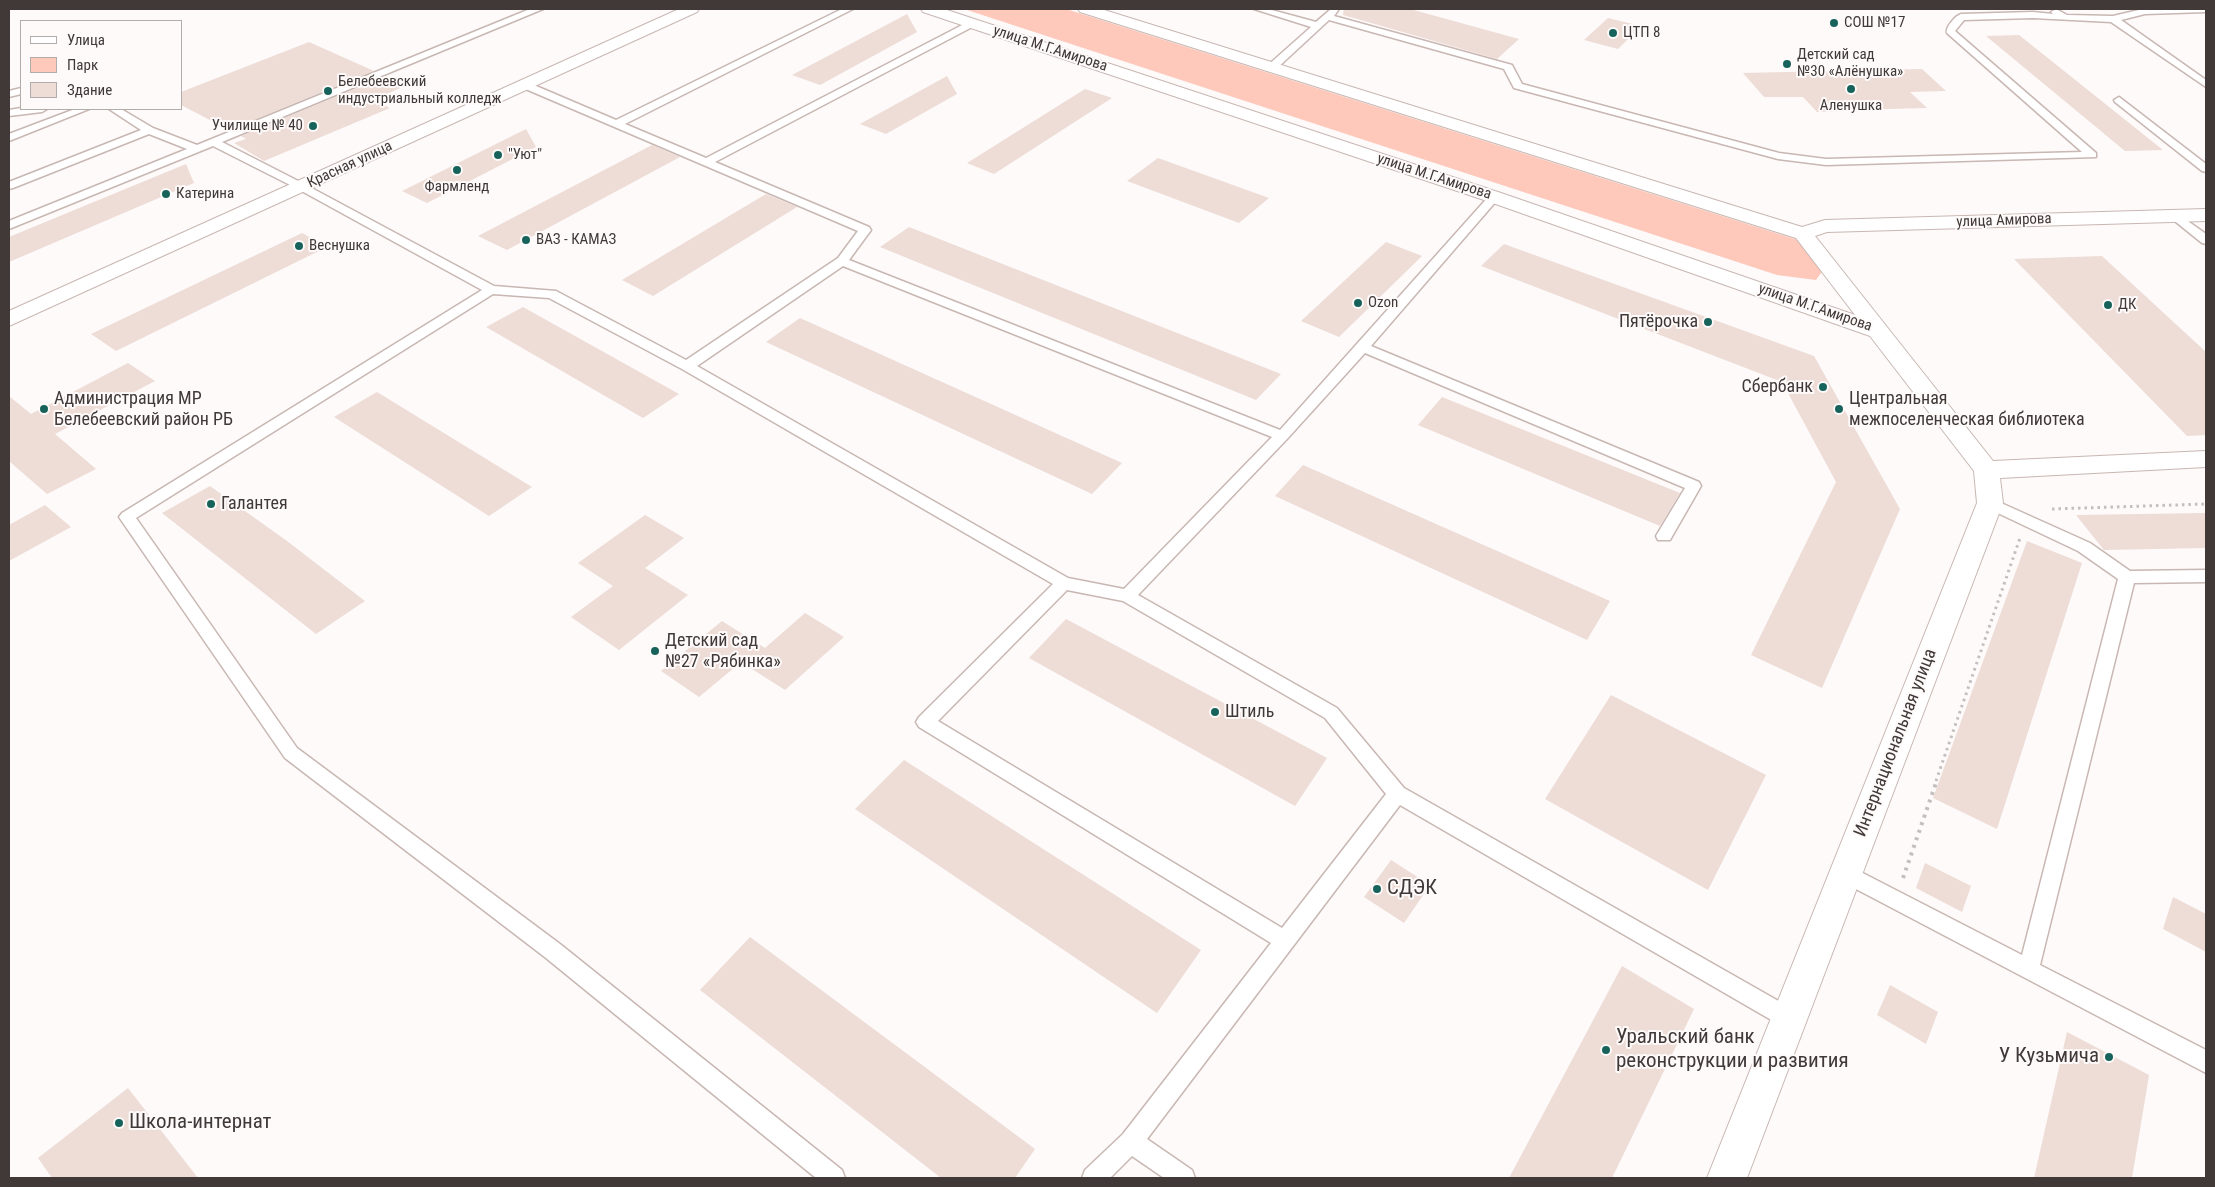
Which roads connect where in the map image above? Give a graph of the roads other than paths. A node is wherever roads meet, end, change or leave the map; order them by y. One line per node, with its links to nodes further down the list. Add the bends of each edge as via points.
1 (538, 9): 26 (lane)
2 (691, 9): 17 (street, Красная улица)
3 (849, 9): 23 (lane)
4 (929, 9): 13 (street, улица М.Г.Амирова)
5 (1086, 9): 15 (street)
6 (1259, 9): 14 (lane)
7 (1336, 9): 10 (lane)
8 (2053, 9): 11 (lane)
9 (2206, 9): 12 (lane, via 2145,11)
10 (1328, 17): 11 (lane, via 1508,67 1518,86 1778,156 1826,162 2092,154 1950,31 1961,17 2033,15); 14 (lane)
11 (2066, 18): 12 (lane)
12 (2113, 19): 16 (lane)
13 (973, 23): 30 (lane); 34 (street, улица М.Г.Амирова)
14 (1318, 26): 15 (lane)
15 (1271, 68): 38 (street)
16 (2206, 84)
17 (525, 85): 23 (lane); 33 (street, Красная улица)
18 (2119, 100): 29 (lane)
19 (34, 110): 22 (lane)
20 (81, 110): 25 (lane)
21 (116, 110): 24 (lane)
22 (9, 113)
23 (617, 124): 30 (lane)
24 (149, 130): 27 (lane); 32 (lane)
25 (9, 138)
26 (213, 142): 27 (lane); 33 (lane)
27 (195, 148): 37 (lane)
28 (2206, 159): 29 (lane)
29 (2194, 160): 31 (lane)
30 (707, 162): 40 (lane, via 865,230)
31 (2206, 169)
32 (9, 186)
33 (302, 187): 41 (lane); 42 (street, Красная улица)
34 (1494, 197): 43 (street, улица М.Г.Амирова); 44 (lane)
35 (2206, 215): 36 (street, улица Амирова)
36 (2175, 216): 38 (street, улица Амирова, via 1825,226); 39 (lane)
37 (9, 225)
38 (1803, 234): 43 (street, улица М.Г.Амирова)
39 (2206, 240)
40 (842, 261): 45 (lane); 46 (lane)
41 (491, 290): 45 (lane, via 552,294); 62 (lane, via 126,517 291,753 553,951)
42 (9, 318)
43 (1878, 330): 48 (street)
44 (1363, 347): 46 (lane); 50 (lane, via 1694,486)
45 (687, 366): 53 (lane)
46 (1282, 436): 54 (lane)
47 (2206, 459): 48 (street)
48 (1986, 470): 49 (street, Интернациональная улица)
49 (1990, 503): 52 (lane, via 2084,548); 56 (street, Интернациональная улица)
50 (1664, 536)
51 (2206, 576): 52 (lane)
52 (2127, 577): 58 (lane)
53 (1064, 583): 54 (lane); 57 (lane, via 925,722)
54 (1127, 596): 55 (lane, via 1331,713)
55 (1397, 794): 57 (lane); 59 (lane)
56 (1844, 873): 58 (lane); 59 (street, Интернациональная улица)
57 (1285, 940): 61 (lane)
58 (2029, 968): 60 (lane)
59 (1788, 1018): 65 (street, Интернациональная улица)
60 (2206, 1062)
61 (1131, 1142): 63 (lane); 64 (lane)
62 (834, 1178)
63 (1093, 1178)
64 (1184, 1178)
65 (1728, 1178)

